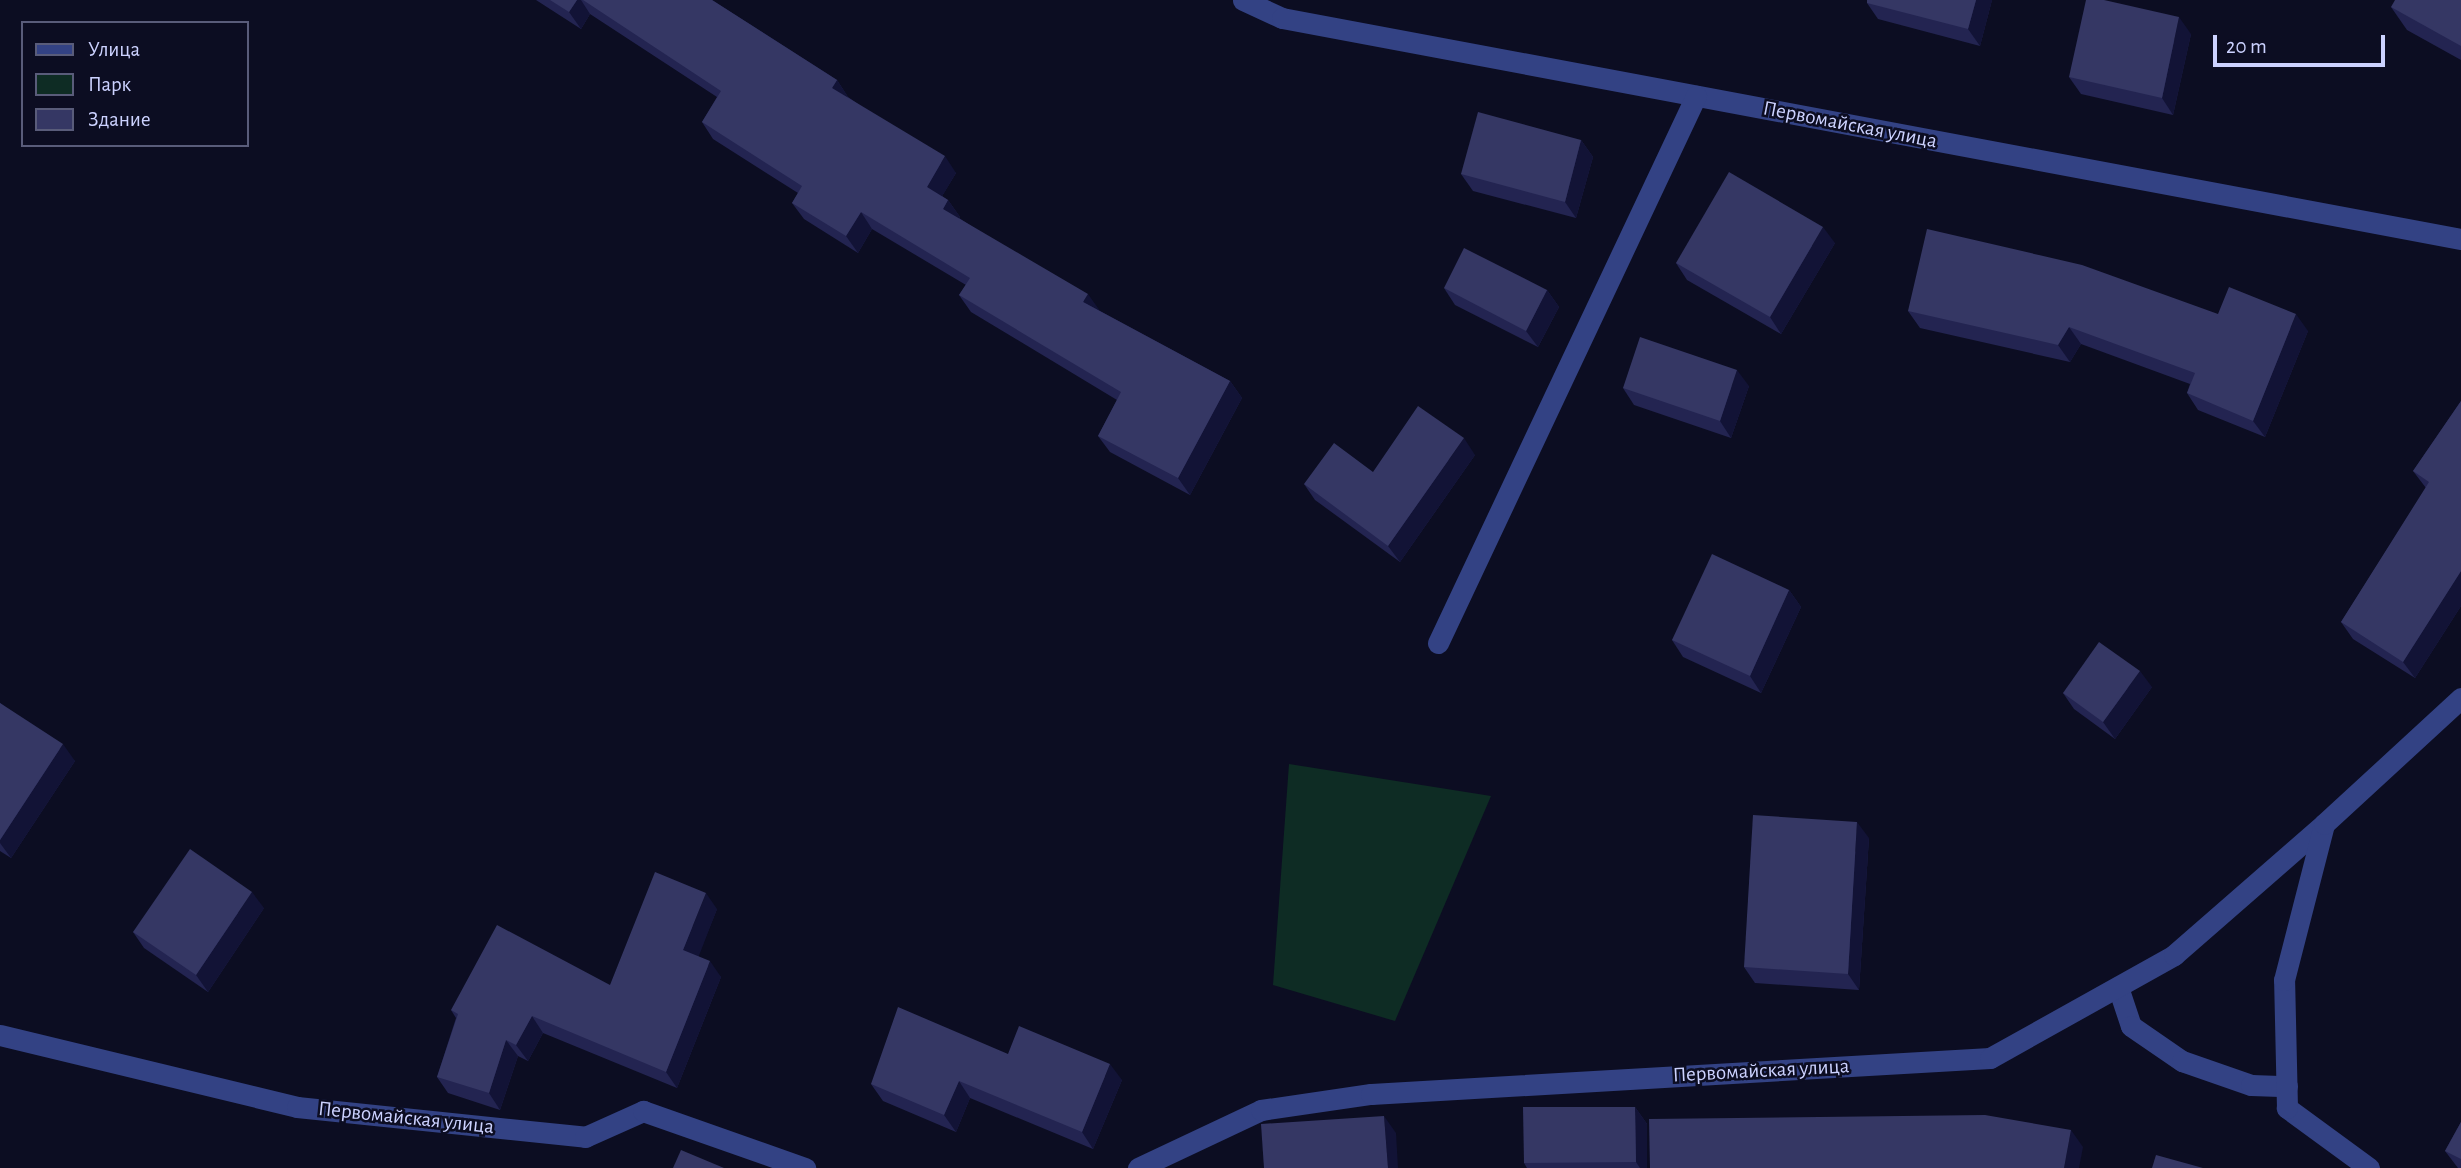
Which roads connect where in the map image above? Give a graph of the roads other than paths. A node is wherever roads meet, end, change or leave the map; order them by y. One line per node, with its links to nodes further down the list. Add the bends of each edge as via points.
1 (1243, 0): 2 (street, Первомайская улица, via 1282,18)
2 (1696, 96): 3 (street, Первомайская улица); 4 (street)
3 (2461, 239)
4 (1438, 643)
5 (2461, 698): 6 (street, Первомайская улица)
6 (2324, 824): 7 (street, Первомайская улица, via 2174,955); 9 (street, via 2284,980)
7 (2118, 986): 9 (street, via 2131,1026 2182,1061 2251,1085); 11 (street, Первомайская улица, via 1990,1058 1371,1094 1261,1110)
8 (0, 1035): 10 (street, Первомайская улица, via 297,1107 585,1137 643,1111)
9 (2287, 1086): 12 (street, via 2287,1108)
10 (805, 1168)
11 (1138, 1168)
12 (2369, 1168)

